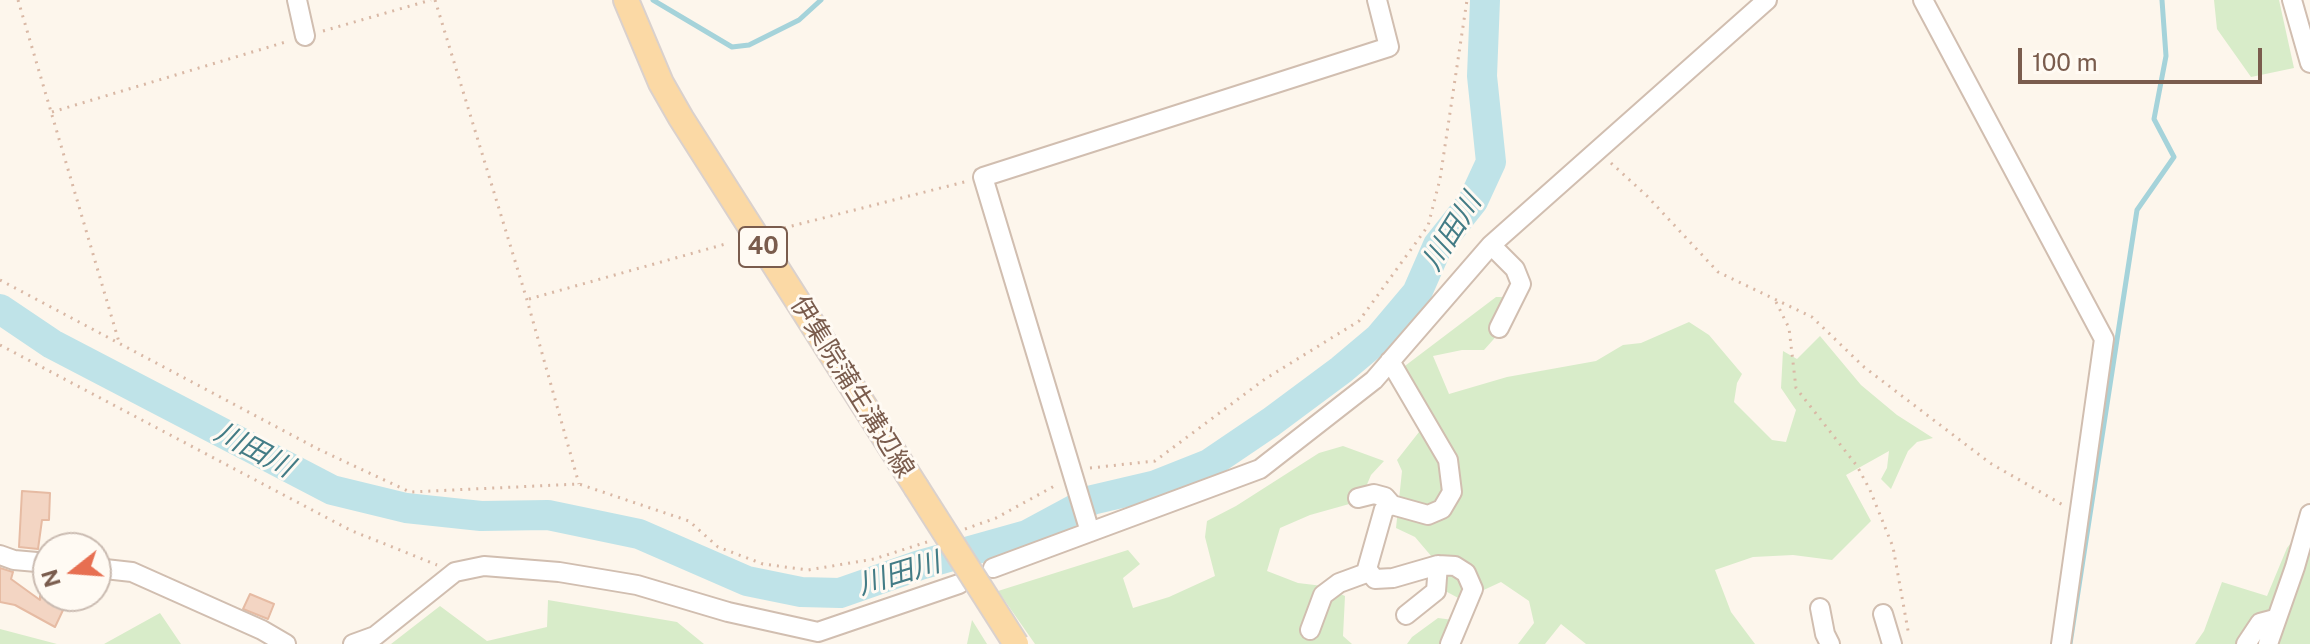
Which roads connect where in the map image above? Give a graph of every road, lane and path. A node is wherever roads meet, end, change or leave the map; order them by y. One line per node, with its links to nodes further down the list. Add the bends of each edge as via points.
1 (18, 0): 12 (path)
2 (297, 0): 10 (street)
3 (433, 0): 10 (path); 20 (path)
4 (626, 0): 50 (main road, 伊集院蒲生溝辺線 / 40, bridge, via 681,118)
5 (1377, 0): 14 (street, via 1389,47)
6 (1467, 0): 25 (path, via 1428,226 1359,321 1265,379 1155,461 1094,466)
7 (1767, 0): 13 (street)
8 (1923, 0): 29 (street, via 2104,339)
9 (2292, 0): 11 (street)
10 (305, 36): 12 (path)
11 (2310, 63)
12 (52, 112): 22 (path)
13 (1596, 149): 17 (street); 19 (path, via 1718,272)
14 (983, 177): 15 (path); 25 (street)
15 (784, 228)
16 (729, 243): 20 (path)
17 (1491, 245): 21 (street, via 1515,269 1521,284); 24 (street)
18 (0, 280): 22 (path)
19 (1774, 299): 29 (path, via 1812,317 1864,367 1990,463); 54 (path, via 1789,328 1796,388 1857,466 1893,547)
20 (527, 300): 26 (path)
21 (1499, 328)
22 (119, 342): 26 (path, via 410,492)
23 (0, 345): 39 (path, via 350,530)
24 (1390, 361): 28 (street, via 1448,460 1452,492 1442,509 1428,515); 31 (street, via 1374,380 1260,469)
25 (1072, 476): 31 (street); 32 (path, via 996,518)
26 (579, 484): 33 (path, via 689,521 718,547 763,564 808,570 874,559)
27 (1358, 498): 28 (street, via 1374,494)
28 (1392, 505): 40 (street, via 1384,509)
29 (2080, 514): 55 (street)
30 (2310, 514): 46 (street)
31 (1090, 532): 37 (street)
32 (953, 533)
33 (927, 542)
34 (0, 555): 35 (street)
35 (32, 562)
36 (1438, 565): 40 (street, via 1393,578 1375,579); 44 (street, via 1436,591); 51 (street, via 1466,573 1473,589)
37 (993, 568)
38 (112, 570): 48 (street, via 132,572)
39 (455, 572): 41 (street, via 484,566 559,572 637,585 818,632); 49 (street, via 375,636)
40 (1369, 572): 47 (street, via 1323,595)
41 (959, 584)
42 (1820, 608): 52 (street)
43 (1883, 614): 53 (street)
44 (1406, 615)
45 (1837, 618): 52 (street)
46 (2275, 619): 56 (street, via 2260,623); 57 (street)
47 (1310, 630)
48 (286, 644)
49 (353, 644)
50 (1016, 644)
51 (1450, 644)
52 (1831, 644)
53 (1892, 644)
54 (1910, 644)
55 (2061, 644)
56 (2246, 644)
57 (2268, 644)

